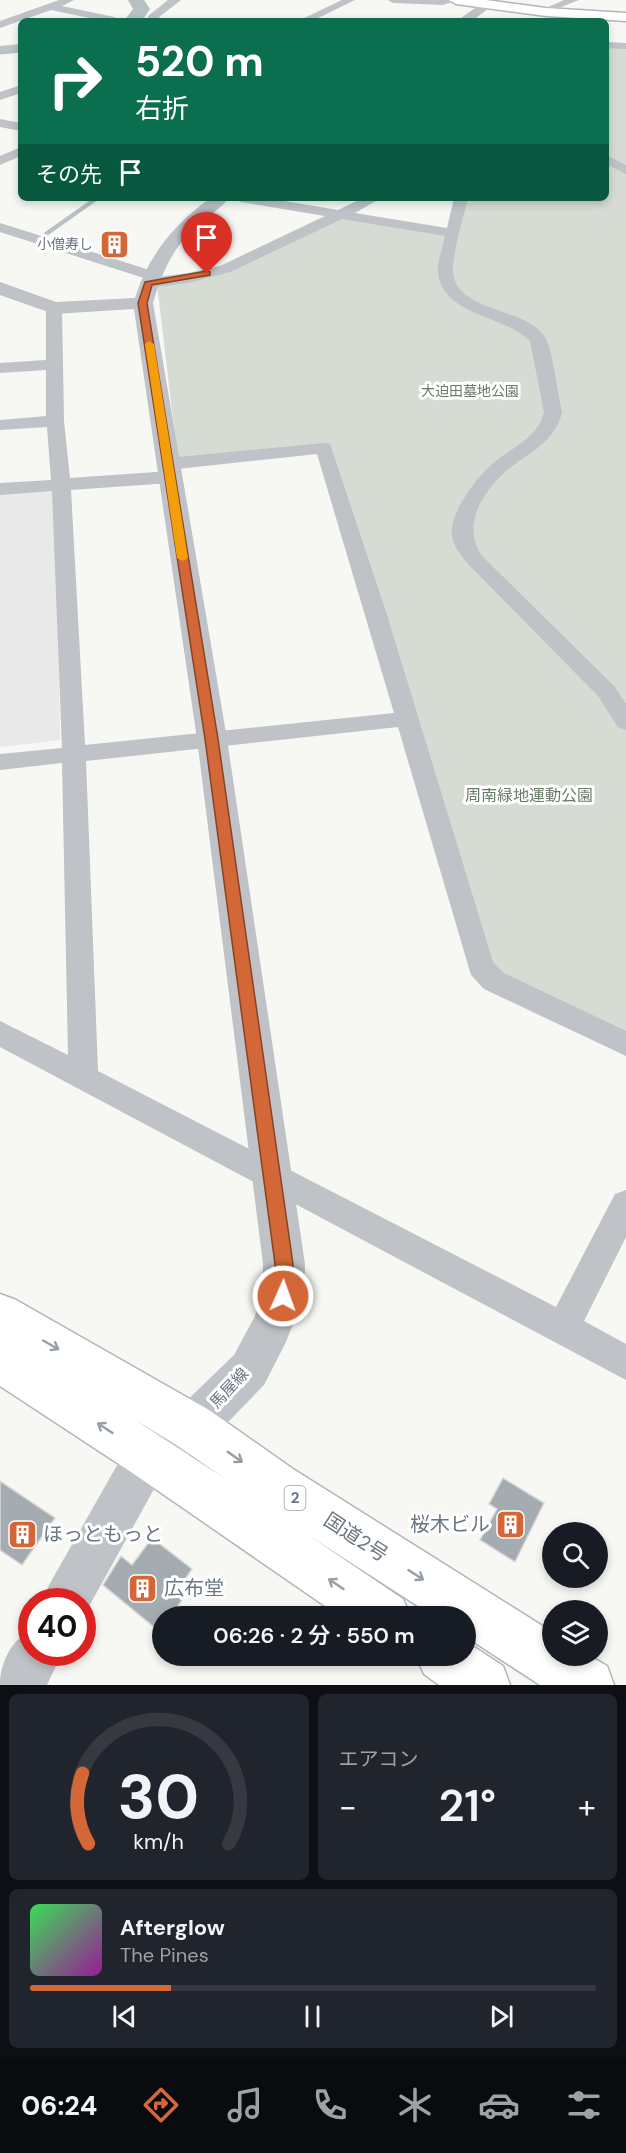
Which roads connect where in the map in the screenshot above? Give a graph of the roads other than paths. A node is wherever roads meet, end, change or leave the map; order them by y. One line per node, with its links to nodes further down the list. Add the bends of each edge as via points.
1 (69, 0): 8 (street)
2 (176, 0): 13 (street)
3 (350, 0): 14 (street)
4 (393, 0): 5 (street)
5 (455, 0): 7 (main road)
6 (574, 0): 9 (street)
7 (486, 2): 9 (main road); 10 (main road); 15 (street)
8 (52, 7): 11 (street); 12 (street)
9 (551, 8): 10 (main road)
10 (626, 15)
11 (22, 18)
12 (104, 18)
13 (152, 18)
14 (310, 18)
15 (467, 18)
16 (18, 19): 17 (street)
17 (0, 26)
18 (609, 45): 19 (street)
19 (626, 46)
20 (18, 47): 21 (street)
21 (0, 50)
22 (18, 90): 23 (street)
23 (1, 96): 24 (street)
24 (18, 99)
25 (0, 123): 26 (street)
26 (18, 126)
27 (18, 152): 28 (street)
28 (0, 161)
29 (609, 161): 30 (street)
30 (626, 170)
31 (217, 201): 38 (street, via 176,233)
32 (259, 201): 35 (street)
33 (367, 201): 35 (street)
34 (460, 201): 37 (street)
35 (337, 214): 37 (street); 38 (street, via 225,269)
36 (0, 227): 38 (street)
37 (453, 233): 49 (street, via 445,270 448,286 469,303 535,335 553,412 553,420 543,434 487,481 466,515 462,536 475,560 606,691)
38 (147, 287): 40 (street); 45 (street, 馬屋線)
39 (0, 288): 40 (street)
40 (54, 308): 41 (street)
41 (56, 364): 42 (street); 43 (street)
42 (0, 368)
43 (55, 421): 44 (street); 46 (street)
44 (0, 425)
45 (169, 470): 46 (street); 48 (street, via 324,448); 50 (street, 馬屋線)
46 (61, 485): 47 (street); 51 (street)
47 (0, 489)
48 (405, 718): 50 (street); 54 (street, via 481,967 494,981)
49 (626, 722)
50 (212, 739): 51 (street); 56 (street, 馬屋線)
51 (74, 754): 52 (street); 55 (street)
52 (0, 762)
53 (0, 1033): 55 (street)
54 (626, 1044)
55 (82, 1076): 56 (street)
56 (271, 1177): 59 (street); 62 (street, 馬屋線, via 284,1264 283,1296 249,1370)
57 (626, 1204): 59 (street)
58 (0, 1315): 62 (main road, 国道2号 / 2, one-way to 62)
59 (563, 1328): 61 (street)
60 (0, 1360): 63 (main road, one-way to 60)
61 (626, 1363)
62 (192, 1427): 63 (street, 馬屋線); 70 (main road, 国道2号 / 2, one-way to 70, via 276,1486)
63 (148, 1455): 64 (street, 馬屋線); 65 (main road, one-way to 63)
64 (74, 1588)
65 (369, 1606)
66 (30, 1666): 68 (street)
67 (456, 1666): 69 (main road)
68 (19, 1685)
69 (484, 1685)
70 (588, 1685)

